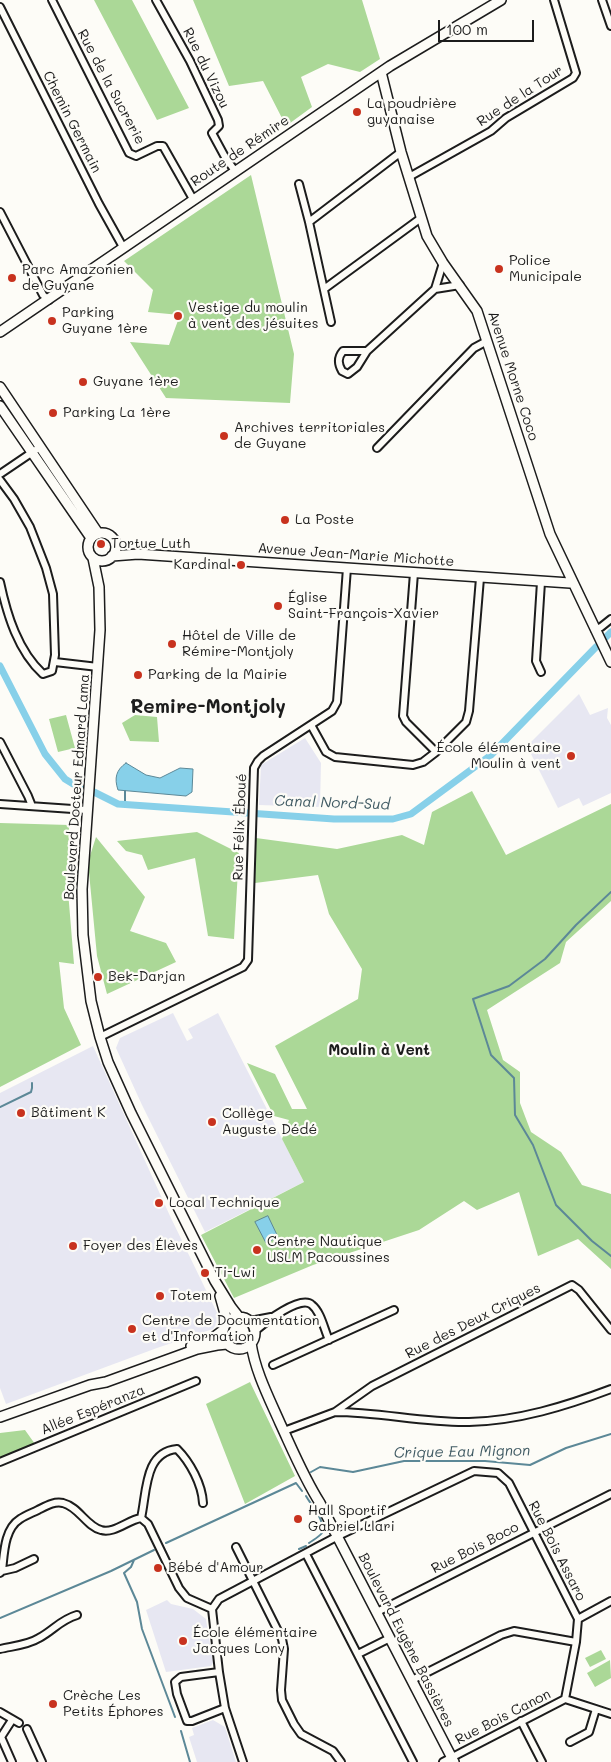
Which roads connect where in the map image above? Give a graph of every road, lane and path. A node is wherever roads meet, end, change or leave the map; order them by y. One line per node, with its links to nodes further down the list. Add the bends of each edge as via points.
1 (52, 0): 13 (street, Rue de la Sucrerie, via 129,153 136,156 163,146)
2 (156, 0): 10 (street, Rue du Vizou, via 218,120 219,126 212,133)
3 (501, 0): 8 (street, Route de Rémire)
4 (554, 0): 11 (street, Rue de la Tour, via 576,73 573,78 506,118 491,131)
5 (602, 0): 7 (street)
6 (0, 7): 17 (street, Chemin Germain)
7 (611, 26)
8 (381, 72): 9 (street, Avenue Morne Coco); 10 (street, Route de Rémire)
9 (401, 152): 11 (street, Avenue Morne Coco); 16 (street)
10 (235, 171): 13 (street, Route de Rémire)
11 (409, 177): 15 (street, Avenue Morne Coco)
12 (298, 184): 16 (street)
13 (193, 199): 17 (street, Route de Rémire)
14 (0, 212): 22 (street, via 43,295)
15 (421, 218): 18 (street, Avenue Morne Coco, via 427,236); 20 (street)
16 (309, 222): 20 (street)
17 (123, 247): 22 (street, Route de Rémire)
18 (443, 263): 19 (street, Avenue Morne Coco); 21 (street)
19 (460, 285): 21 (street); 25 (street, Avenue Morne Coco, via 477,311)
20 (324, 288): 23 (street)
21 (435, 289): 26 (street)
22 (49, 300): 24 (street, Route de Rémire)
23 (331, 322)
24 (0, 332)
25 (487, 341): 29 (street, via 474,348); 43 (street, Avenue Morne Coco, via 550,534)
26 (367, 351): 26 (street, via 343,351 338,361 342,372 348,374 353,371)
27 (0, 387): 30 (street)
28 (0, 406): 30 (street)
29 (377, 448)
30 (36, 449): 31 (street); 33 (street)
31 (0, 474)
32 (0, 480): 48 (street, via 30,527 46,568 53,594)
33 (95, 536): 34 (street, via 108,534); 36 (street, via 88,546)
34 (114, 541): 35 (street, Avenue Jean-Marie Michotte); 37 (street, via 115,552)
35 (138, 554): 37 (street, Avenue Jean-Marie Michotte); 38 (street, Avenue Jean-Marie Michotte)
36 (93, 558): 37 (street); 44 (street, Boulevard Docteur Edmard Lama)
37 (109, 558): 44 (street, Boulevard Docteur Edmard Lama)
38 (347, 568): 39 (street, Avenue Jean-Marie Michotte); 51 (street, Rue Félix Éboué, via 337,702 332,711)
39 (414, 573): 40 (street, Avenue Jean-Marie Michotte); 53 (street, via 403,716)
40 (480, 578): 42 (street, Avenue Jean-Marie Michotte); 53 (street, via 469,711 466,722)
41 (0, 582): 48 (street, via 16,635 36,668 43,674 52,672)
42 (541, 582): 43 (street, Avenue Jean-Marie Michotte); 50 (street, via 536,661)
43 (572, 582): 46 (street, Avenue Morne Coco)
44 (99, 587): 49 (street, Boulevard Docteur Edmard Lama)
45 (611, 619): 46 (street)
46 (595, 630): 47 (street, Avenue Morne Coco)
47 (610, 655)
48 (55, 662): 49 (street)
49 (98, 666): 56 (street, Boulevard Docteur Edmard Lama)
50 (541, 672)
51 (311, 725): 53 (street, via 326,752 335,757 414,764 423,762); 57 (street, Rue Félix Éboué, via 258,761 254,768 248,960 243,967)
52 (0, 742): 55 (street)
53 (436, 752)
54 (0, 804): 55 (street)
55 (32, 806): 56 (street)
56 (87, 810): 57 (street, Boulevard Docteur Edmard Lama, via 83,935)
57 (101, 1037): 58 (street, Boulevard Docteur Edmard Lama, via 131,1113)
58 (215, 1281): 60 (street, Boulevard Docteur Edmard Lama); 62 (street, Boulevard Docteur Edmard Lama)
59 (394, 1310): 67 (street)
60 (238, 1316): 62 (street); 63 (street)
61 (272, 1316): 63 (street); 66 (street); 67 (street, via 308,1302 318,1313)
62 (227, 1321): 65 (street)
63 (250, 1321): 66 (street)
64 (611, 1330): 76 (street, Rue des Deux Criques, via 580,1290 572,1285)
65 (222, 1331): 69 (street); 73 (street)
66 (255, 1331): 68 (street)
67 (329, 1340): 71 (street)
68 (251, 1343): 70 (street); 75 (street, Boulevard Eugène Bassières)
69 (228, 1344): 70 (street); 73 (street, via 197,1349)
70 (241, 1349): 75 (street, Boulevard Eugène Bassières)
71 (273, 1366)
72 (196, 1381): 81 (street, Allée Espéranza)
73 (90, 1385): 79 (street)
74 (611, 1389): 78 (street, Rue des Deux Criques, via 513,1418 470,1422)
75 (268, 1396): 80 (street, Boulevard Eugène Bassières)
76 (352, 1399): 77 (street, Rue des Deux Criques); 78 (street)
77 (335, 1412): 78 (street, Rue des Deux Criques); 80 (street, Rue des Deux Criques)
78 (356, 1412)
79 (0, 1417)
80 (284, 1431): 86 (street, Boulevard Eugène Bassières, via 307,1482)
81 (0, 1462)
82 (611, 1494): 85 (street, Rue Bois Boco)
83 (203, 1503): 84 (street, via 203,1492 185,1457 177,1449 171,1450 152,1464)
84 (141, 1518): 90 (street, via 112,1530 102,1530 64,1503 45,1506 19,1519 10,1529); 93 (street, via 148,1524 179,1588 187,1598)
85 (533, 1532): 86 (street, Rue Bois Assaro, via 504,1477 498,1473 474,1471); 94 (street, Rue Bois Boco); 96 (street, Rue Bois Assaro)
86 (338, 1536): 88 (street); 94 (street, Boulevard Eugène Bassières)
87 (236, 1547): 91 (street)
88 (306, 1554): 91 (street); 100 (street)
89 (34, 1558): 90 (street)
90 (1, 1572)
91 (254, 1582): 93 (street, via 220,1599); 117 (street, via 282,1639 282,1700 301,1734 333,1751)
92 (611, 1601): 96 (street)
93 (212, 1609): 101 (street)
94 (377, 1612): 97 (street, Boulevard Eugène Bassières)
95 (77, 1615): 99 (street, via 65,1619 38,1639)
96 (578, 1619): 98 (street, Rue Bois Assaro)
97 (390, 1638): 100 (street); 102 (street, Boulevard Eugène Bassières)
98 (576, 1642): 102 (street, via 514,1631); 103 (street, Rue Bois Assaro)
99 (0, 1648)
100 (358, 1654): 118 (street)
101 (219, 1672): 104 (street); 104 (street, via 181,1677 176,1682 177,1694 187,1721)
102 (412, 1680): 113 (street, Boulevard Eugène Bassières)
103 (566, 1699): 105 (street); 109 (street, Rue Bois Canon)
104 (225, 1708): 116 (street)
105 (596, 1709): 107 (street); 112 (street, via 589,1732)
106 (0, 1712): 108 (street)
107 (611, 1714)
108 (12, 1720): 110 (street); 114 (street, via 1,1737)
109 (521, 1721): 113 (street, Rue Bois Canon); 119 (street)
110 (19, 1723)
111 (27, 1729): 115 (street)
112 (570, 1742)
113 (449, 1760)
114 (12, 1762)
115 (42, 1762)
116 (242, 1762)
117 (341, 1762)
118 (413, 1762)
119 (542, 1762)

